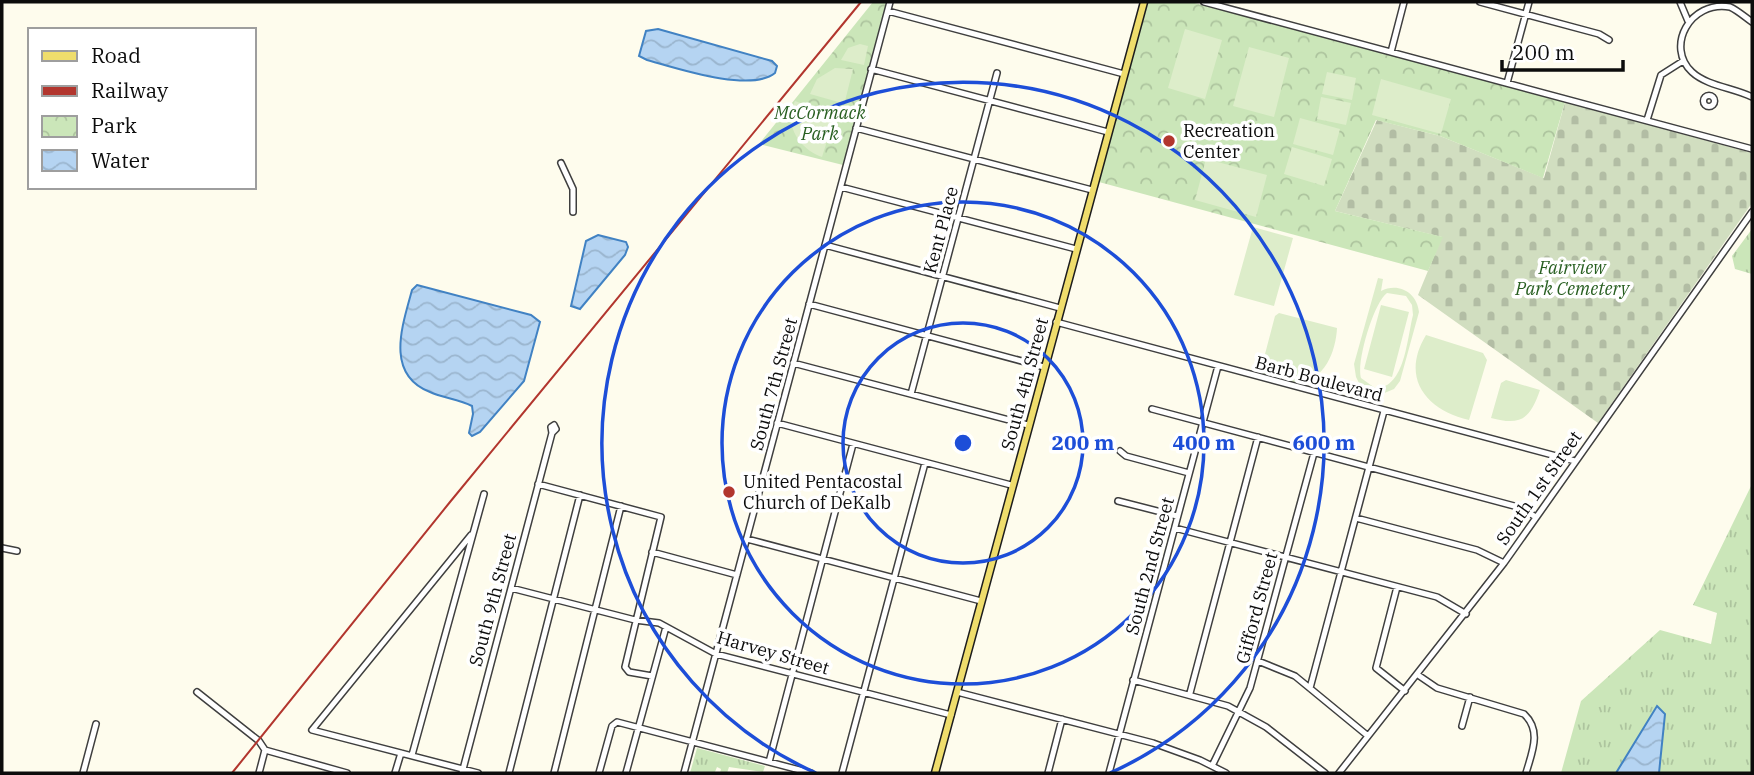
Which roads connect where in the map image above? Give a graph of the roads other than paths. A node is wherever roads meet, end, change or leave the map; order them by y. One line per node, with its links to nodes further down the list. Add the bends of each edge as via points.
1 (890, 2): 9 (street, South 7th Street)
2 (1144, 2): 18 (main road, South 4th Street)
3 (1203, 2): 14 (street)
4 (1404, 2): 14 (street)
5 (1480, 2): 10 (street)
6 (1530, 2): 10 (street)
7 (1680, 2): 11 (street)
8 (1731, 4): 11 (street, via 1707,8); 12 (street)
9 (888, 11): 16 (street, South 7th Street); 18 (street)
10 (1526, 14): 13 (street); 20 (street)
11 (1688, 21): 15 (street, via 1680,41)
12 (1752, 22)
13 (1609, 40)
14 (1391, 52): 20 (street)
15 (1683, 61): 19 (street, via 1696,76); 24 (street, via 1661,75)
16 (872, 69): 23 (street); 25 (street, South 7th Street)
17 (997, 73): 23 (street, Kent Place)
18 (1124, 74): 26 (main road, South 4th Street)
19 (1714, 82): 21 (street); 22 (street)
20 (1507, 83): 24 (street)
21 (1710, 96)
22 (1752, 97)
23 (989, 101): 26 (street); 28 (street, Kent Place)
24 (1647, 120): 27 (street)
25 (856, 128): 28 (street); 30 (street, South 7th Street)
26 (1108, 132): 31 (main road, South 4th Street)
27 (1752, 149)
28 (974, 159): 31 (street); 34 (street, Kent Place)
29 (561, 163): 32 (street, via 573,189)
30 (841, 187): 34 (street); 35 (street, South 7th Street)
31 (1092, 190): 36 (main road, South 4th Street)
32 (573, 212)
33 (1752, 212): 56 (street, South 1st Street)
34 (958, 218): 36 (street); 37 (street, Kent Place)
35 (825, 245): 37 (street); 38 (street, South 7th Street)
36 (1076, 249): 39 (main road, South 4th Street)
37 (943, 276): 39 (street); 41 (street, Kent Place)
38 (809, 304): 41 (street); 42 (street, South 7th Street)
39 (1060, 308): 40 (main road, South 4th Street)
40 (1056, 322): 43 (street, Barb Boulevard); 44 (main road, South 4th Street)
41 (927, 335): 44 (street); 45 (street, Kent Place)
42 (793, 363): 45 (street); 49 (street, South 7th Street)
43 (1217, 366): 47 (street, Barb Boulevard); 48 (street, South 2nd Street)
44 (1044, 367): 50 (main road, South 4th Street)
45 (911, 394): 50 (street)
46 (1152, 409): 48 (street)
47 (1384, 411): 56 (street, Barb Boulevard); 58 (street)
48 (1203, 422): 52 (street); 59 (street, South 2nd Street)
49 (777, 423): 53 (street); 71 (street, South 7th Street)
50 (1028, 425): 61 (main road, South 4th Street)
51 (552, 433): 60 (street, South 9th Street)
52 (1258, 437): 55 (street); 72 (street)
53 (853, 444): 57 (street); 77 (street)
54 (1120, 451): 59 (street)
55 (1314, 453): 58 (street); 76 (street, Gifford Street)
56 (1575, 461): 67 (street, South 1st Street)
57 (926, 463): 61 (street); 81 (street)
58 (1369, 467): 67 (street, via 1518,507); 68 (street)
59 (1189, 473): 66 (street, South 2nd Street)
60 (538, 484): 63 (street); 83 (street, South 9th Street)
61 (1011, 485): 85 (main road, South 4th Street)
62 (484, 494): 70 (street)
63 (580, 495): 65 (street); 84 (street)
64 (1118, 501): 66 (street)
65 (621, 506): 75 (street, via 661,517); 86 (street)
66 (1177, 516): 69 (street, South 2nd Street)
67 (1536, 517): 78 (street, South 1st Street)
68 (1356, 518): 78 (street, via 1477,550); 79 (street)
69 (1175, 527): 72 (street); 95 (street, South 2nd Street)
70 (471, 535): 113 (street, via 312,730); 114 (street)
71 (747, 539): 77 (street); 80 (street, South 7th Street)
72 (1230, 543): 76 (street); 101 (street)
73 (5, 547): 74 (street)
74 (18, 551)
75 (652, 552): 80 (street); 88 (street)
76 (1285, 558): 79 (street); 91 (street, Gifford Street)
77 (823, 559): 81 (street); 92 (street)
78 (1504, 563): 87 (street, South 1st Street)
79 (1340, 572): 82 (street); 96 (street)
80 (737, 575): 90 (street, South 7th Street)
81 (895, 578): 85 (street); 100 (street)
82 (1397, 587): 87 (street, via 1442,599); 97 (street, via 1377,668)
83 (511, 588): 84 (street, Harvey Street); 118 (street, South 9th Street)
84 (553, 600): 86 (street, Harvey Street); 124 (street)
85 (981, 601): 99 (main road, South 4th Street)
86 (595, 610): 88 (street, Harvey Street); 125 (street)
87 (1466, 614): 93 (street, South 1st Street)
88 (635, 620): 89 (street, Harvey Street); 94 (street, via 627,671)
89 (666, 627): 90 (street, Harvey Street); 94 (street)
90 (716, 654): 92 (street, Harvey Street); 111 (street, South 7th Street)
91 (1258, 661): 96 (street, via 1283,669); 103 (street, Gifford Street)
92 (792, 674): 100 (street, Harvey Street); 115 (street)
93 (1418, 674): 97 (street, South 1st Street); 102 (street, via 1437,688)
94 (652, 676): 108 (street)
95 (1133, 680): 101 (street); 109 (street, South 2nd Street)
96 (1310, 688): 110 (street)
97 (1405, 691): 110 (street, South 1st Street)
98 (197, 692): 112 (street)
99 (957, 692): 104 (main road, South 4th Street); 105 (street)
100 (864, 693): 104 (street, Harvey Street); 130 (street)
101 (1190, 694): 103 (street)
102 (1470, 697): 107 (street); 137 (street, via 1524,714 1534,727)
103 (1240, 712): 116 (street, Gifford Street); 135 (street)
104 (951, 715): 131 (main road, South 4th Street)
105 (1062, 719): 109 (street); 132 (street)
106 (96, 724): 119 (street)
107 (1462, 726)
108 (639, 728): 111 (street); 126 (street, via 617,722 612,726); 127 (street)
109 (1119, 734): 116 (street, via 1172,748); 133 (street, South 2nd Street)
110 (1368, 736): 136 (street, South 1st Street)
111 (692, 742): 115 (street); 128 (street, South 7th Street)
112 (265, 750): 117 (street); 120 (street)
113 (401, 752): 114 (street); 122 (street)
114 (412, 755): 118 (street)
115 (769, 762): 129 (street)
116 (1212, 766): 134 (street)
117 (322, 770): 121 (street)
118 (463, 771): 123 (street)
119 (83, 773)
120 (259, 773)
121 (347, 773)
122 (395, 773)
123 (478, 773)
124 (509, 773)
125 (554, 773)
126 (599, 773)
127 (626, 773)
128 (684, 773)
129 (811, 773)
130 (842, 773)
131 (935, 773)
132 (1048, 773)
133 (1109, 773)
134 (1226, 773)
135 (1325, 773)
136 (1339, 773)
137 (1526, 773)

